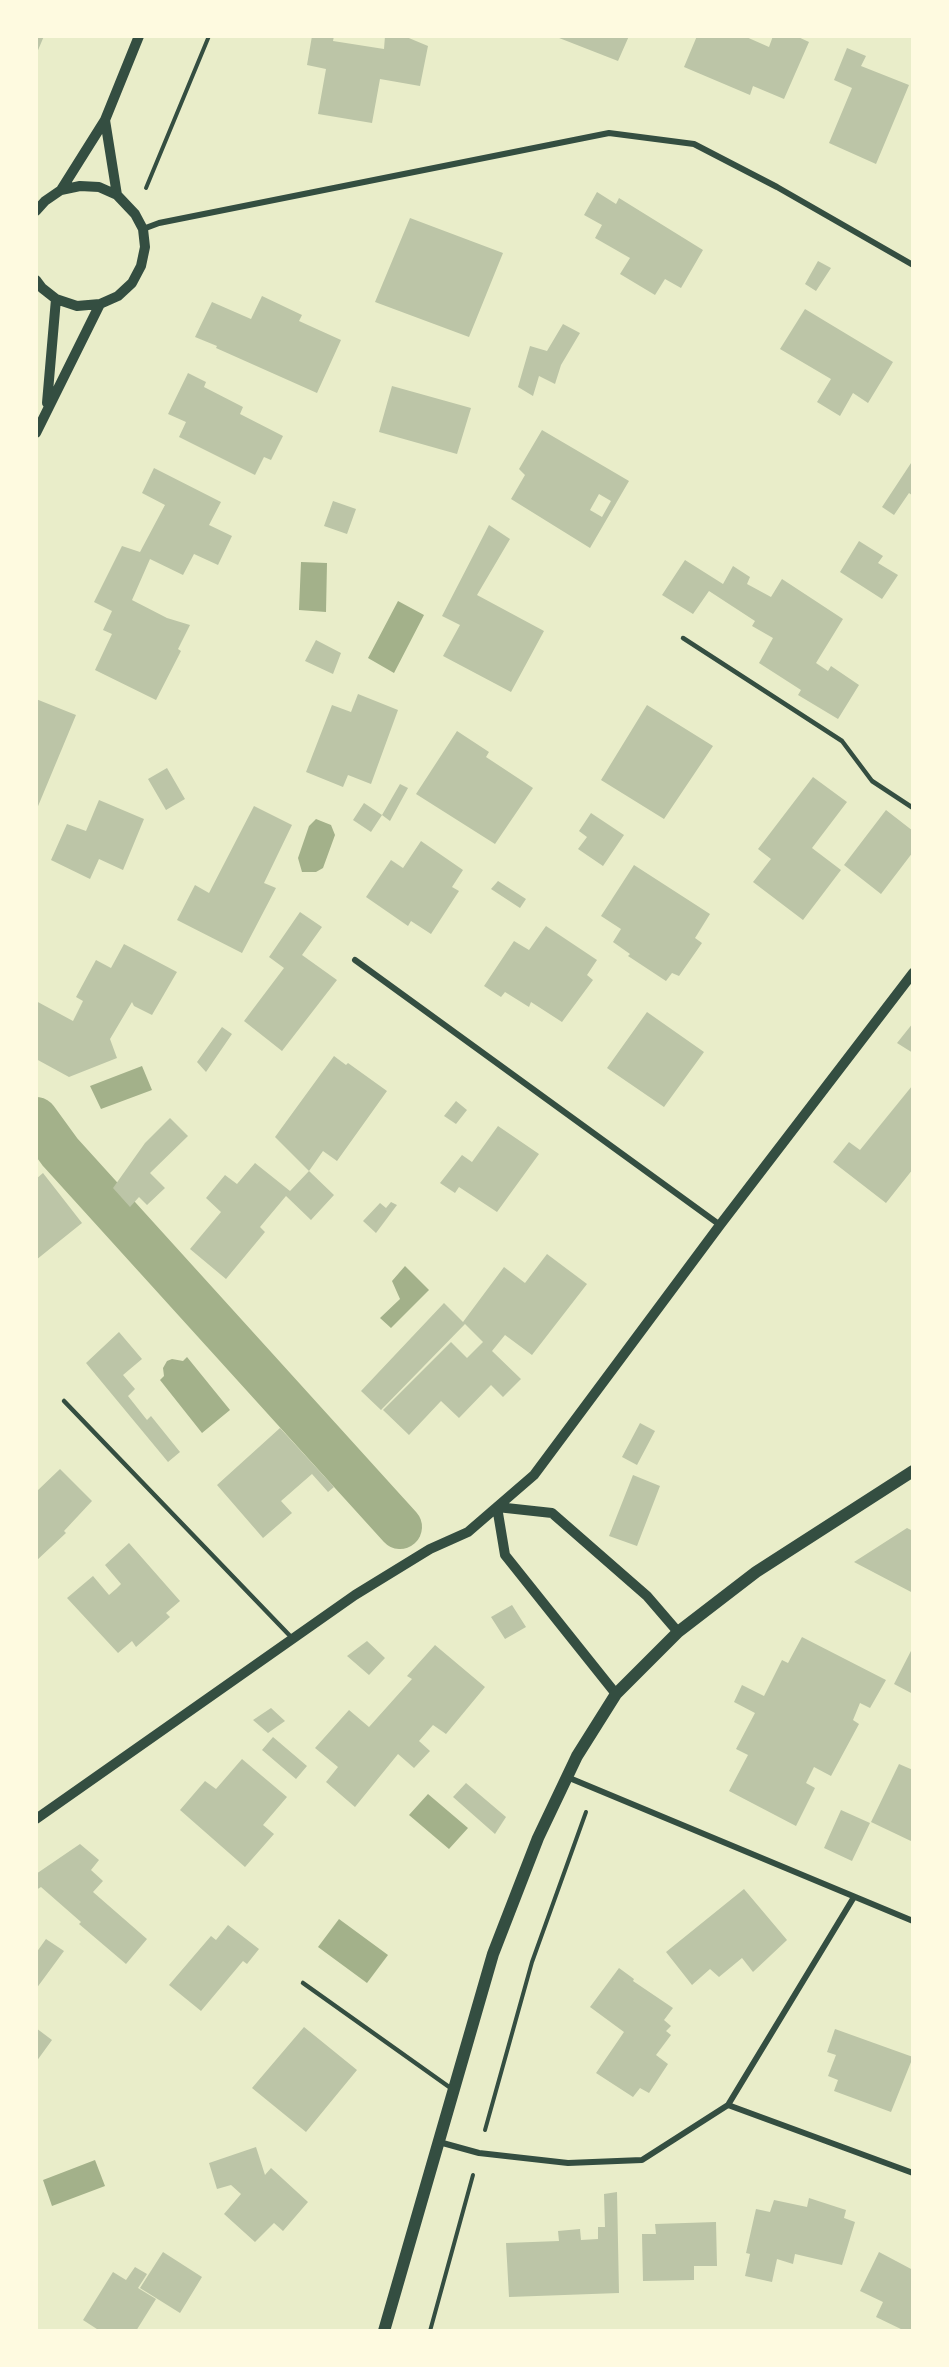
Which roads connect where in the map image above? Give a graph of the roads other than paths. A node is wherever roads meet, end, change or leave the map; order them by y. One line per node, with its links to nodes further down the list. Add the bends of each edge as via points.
1 (139, 36): 2 (street)
2 (105, 120): 3 (street); 4 (street)
3 (61, 190): 4 (street, via 99,187); 5 (street)
4 (117, 195): 6 (street)
5 (36, 212)
6 (143, 229): 7 (street, via 609,133 694,144); 10 (street, via 141,266 132,283 118,296)
7 (913, 265)
8 (36, 280): 9 (street)
9 (56, 299): 10 (street, via 78,306); 11 (street)
10 (100, 304): 11 (street)
11 (47, 408): 12 (street)
12 (36, 433)
13 (683, 638): 14 (lane, via 842,741 872,782)
14 (913, 808)
15 (355, 960): 17 (street)
16 (913, 973): 17 (street)
17 (720, 1225): 20 (street, via 534,1475)
18 (64, 1401): 22 (lane)
19 (913, 1471): 21 (main road, via 756,1572)
20 (497, 1507): 21 (street, via 552,1513 647,1596); 22 (street, via 468,1532 430,1549 355,1595); 23 (street, via 505,1555)
21 (678, 1632): 23 (main road)
22 (294, 1639): 25 (street)
23 (616, 1694): 24 (main road)
24 (567, 1777): 26 (street); 29 (main road, via 538,1838 493,1954)
25 (36, 1819)
26 (854, 1897): 27 (street); 30 (street)
27 (913, 1922)
28 (303, 1983): 29 (lane)
29 (454, 2091): 31 (main road)
30 (728, 2105): 31 (street, via 642,2160 568,2163 479,2153); 32 (street)
31 (439, 2142): 33 (main road)
32 (913, 2173)
33 (384, 2331)

